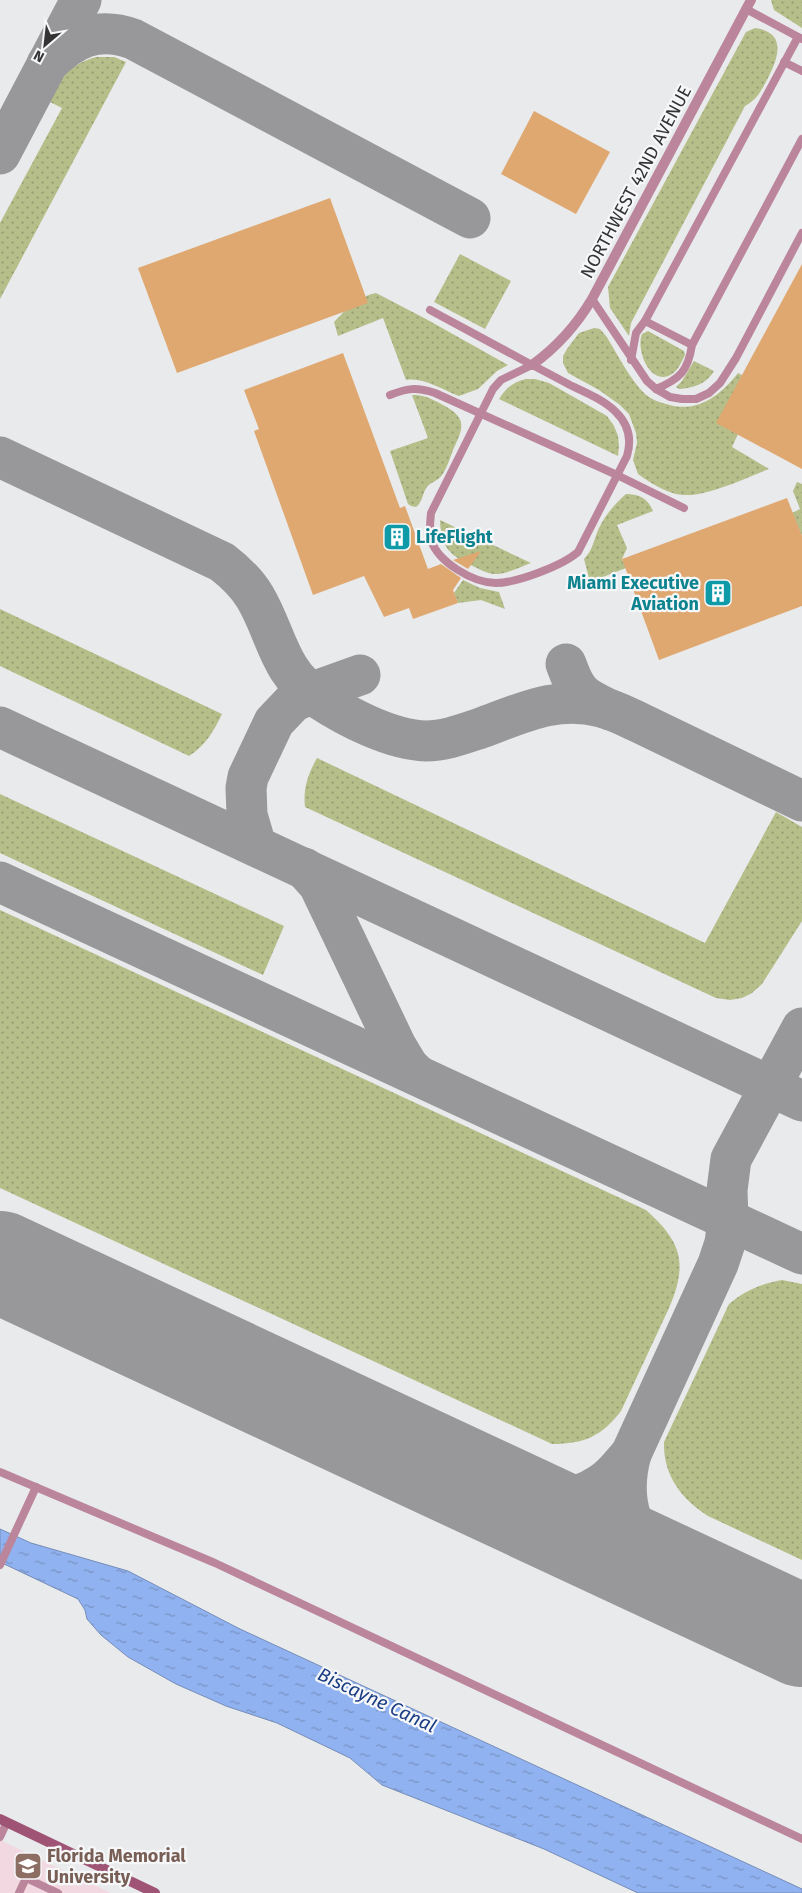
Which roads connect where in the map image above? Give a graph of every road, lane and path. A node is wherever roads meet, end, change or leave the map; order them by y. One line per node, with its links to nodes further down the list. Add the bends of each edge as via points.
1 (748, 4): 2 (lane); 7 (street, NORTHWEST 42ND AVENUE)
2 (800, 38): 3 (lane)
3 (784, 62): 4 (lane); 9 (lane)
4 (802, 72)
5 (802, 139): 10 (lane)
6 (802, 233): 13 (lane, via 720,383 696,399 670,396)
7 (592, 299): 11 (lane); 12 (street, NORTHWEST 42ND AVENUE, via 565,337)
8 (430, 310): 12 (lane)
9 (645, 321): 10 (lane); 11 (lane, via 636,334)
10 (692, 345): 13 (lane, via 690,358 680,375)
11 (631, 360): 13 (lane)
12 (532, 365): 15 (lane, NORTHWEST 42ND AVENUE, via 501,380); 16 (lane, NORTHWEST 42ND AVENUE, via 596,397 620,416 630,445)
13 (656, 389)
14 (390, 395): 15 (lane, via 420,388)
15 (480, 413): 16 (lane); 16 (lane, NORTHWEST 42ND AVENUE, via 431,513 429,528 438,552 467,574 494,583 506,582 556,566 570,558 582,546)
16 (617, 475): 17 (lane)
17 (684, 508)
18 (0, 1472): 19 (lane)
19 (36, 1487): 20 (lane); 23 (lane, via 215,1563)
20 (0, 1565)
21 (4, 1820): 22 (lane); 26 (street)
22 (0, 1837)
23 (802, 1839)
24 (19, 1893): 25 (lane, via 26,1878)
25 (58, 1893)
26 (155, 1893)

